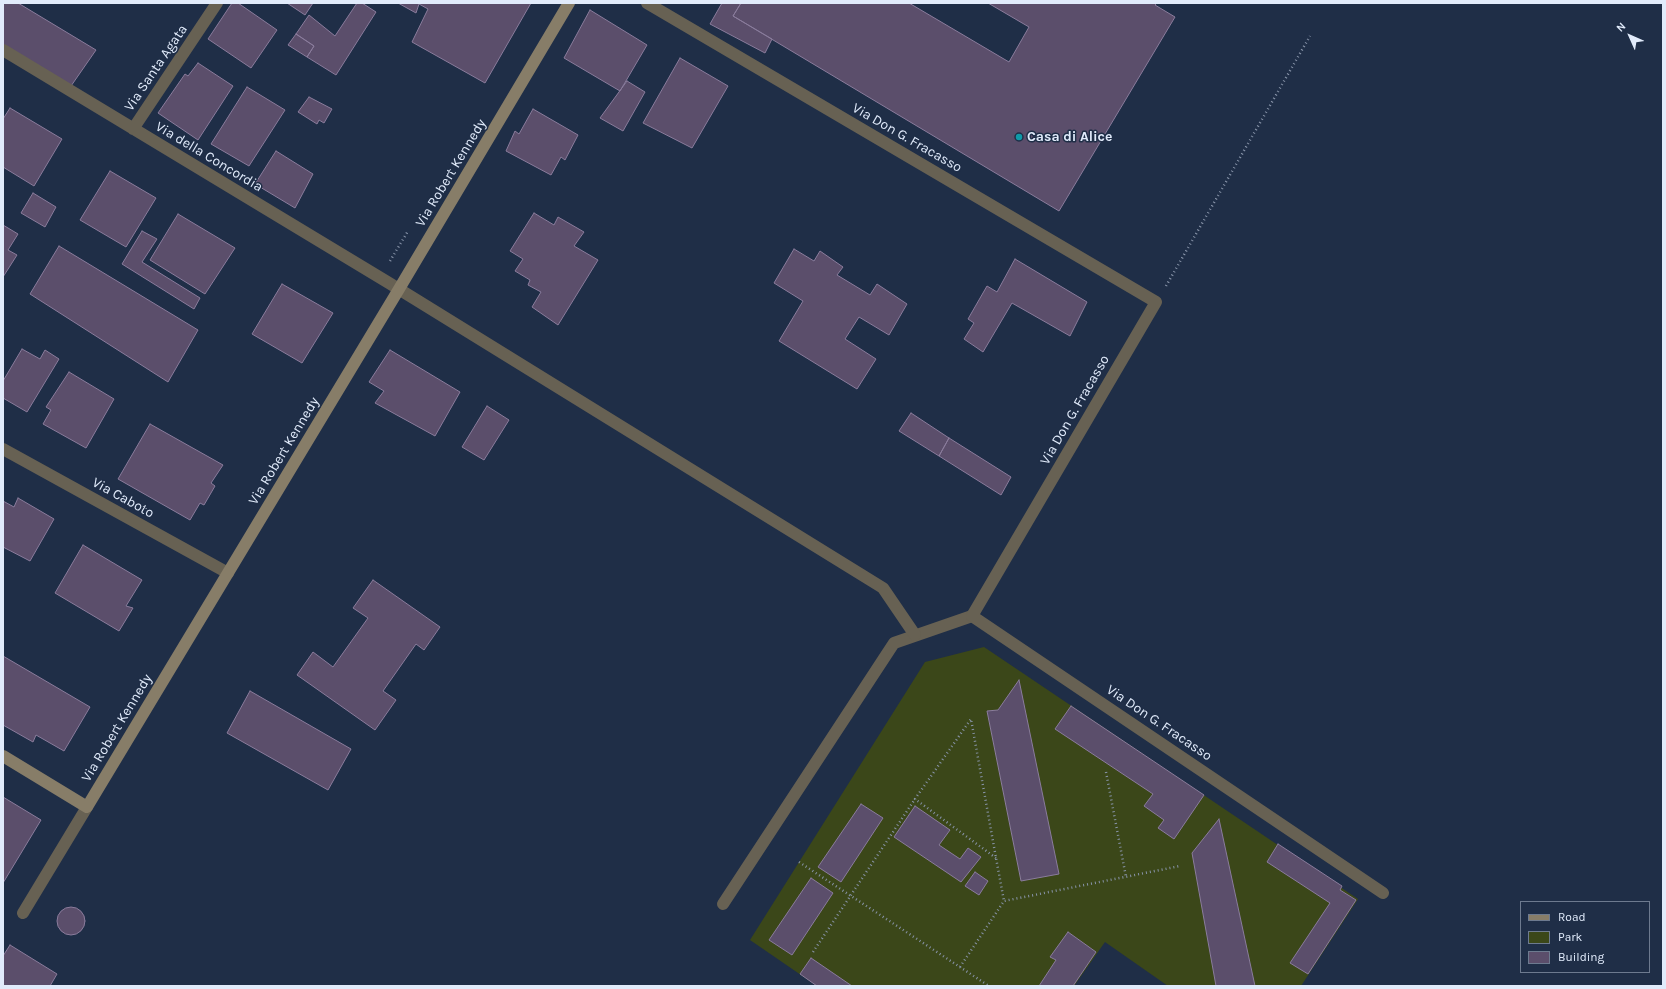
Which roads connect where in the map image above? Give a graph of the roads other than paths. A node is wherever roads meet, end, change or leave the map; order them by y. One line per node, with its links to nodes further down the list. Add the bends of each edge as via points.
1 (217, 3): 5 (street, Via Santa Agata)
2 (569, 3): 6 (main road, Via Robert Kennedy)
3 (647, 3): 9 (street, Via Don G. Fracasso, via 1156,302)
4 (3, 50): 5 (street, Via della Concordia)
5 (133, 129): 6 (street, Via della Concordia)
6 (399, 290): 8 (main road, Via Robert Kennedy); 10 (street, Via della Concordia, via 883,588)
7 (3, 449): 8 (street, Via Caboto)
8 (228, 573): 12 (main road, Via Robert Kennedy)
9 (972, 616): 10 (street); 13 (street, Via Don G. Fracasso)
10 (915, 635): 14 (street, via 894,643)
11 (3, 756): 12 (main road)
12 (87, 807): 15 (street, Via Robert Kennedy)
13 (1383, 892)
14 (723, 904)
15 (23, 913)

